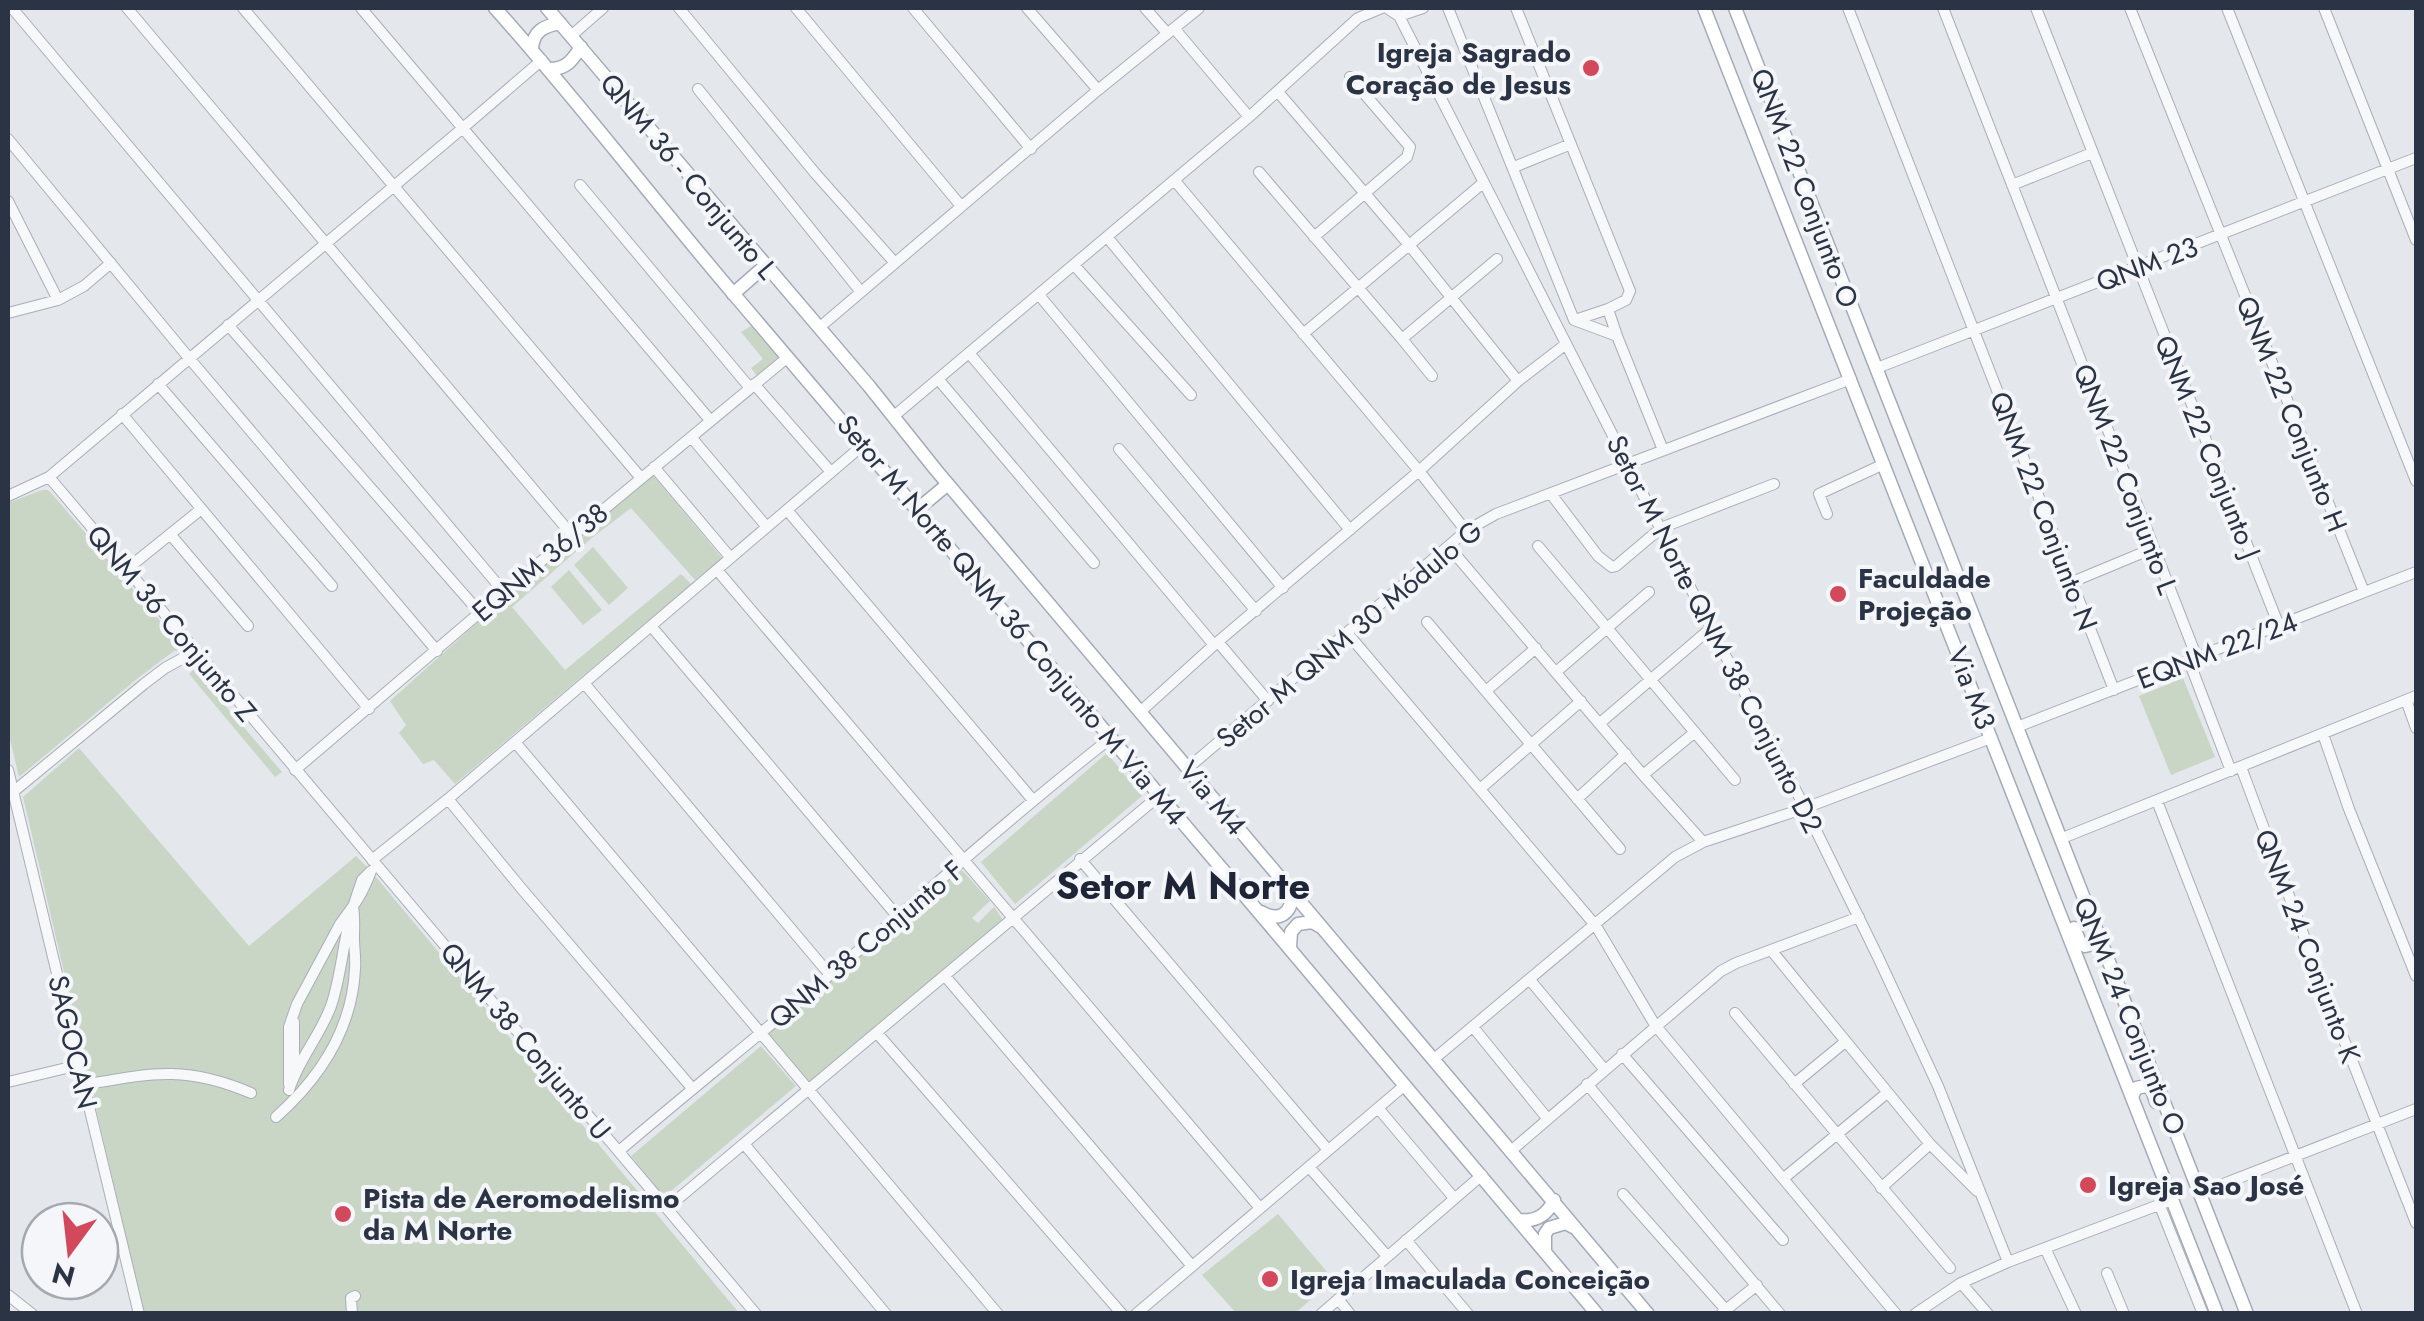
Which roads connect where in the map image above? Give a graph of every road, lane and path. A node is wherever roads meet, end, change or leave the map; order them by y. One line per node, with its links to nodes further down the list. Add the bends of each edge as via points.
1 (9, 8): 76 (street)
2 (127, 8): 61 (street)
3 (243, 8): 52 (street)
4 (362, 8): 39 (street)
5 (495, 8): 32 (main road, Setor M Norte QNM 36 Conjunto M Via M4)
6 (547, 8): 28 (main road, QNM 36 - Conjunto L)
7 (603, 8): 30 (street)
8 (678, 8): 65 (street)
9 (796, 8): 56 (street)
10 (914, 8): 42 (street)
11 (1027, 8): 35 (street)
12 (1145, 8): 29 (street)
13 (1199, 8): 29 (street)
14 (1384, 8): 26 (street); 27 (street)
15 (1423, 8): 27 (street)
16 (1448, 8): 45 (street)
17 (1516, 8): 41 (street)
18 (1704, 8): 31 (main road, Via M3)
19 (1848, 8): 83 (street, QNM 22 Conjunto N)
20 (1943, 8): 51 (street, QNM 22 Conjunto L)
21 (2036, 8): 43 (street, QNM 22 Conjunto J)
22 (2130, 8): 57 (street, QNM 22 Conjunto H)
23 (2226, 8): 55 (street)
24 (2324, 8): 46 (street)
25 (1741, 9): 37 (main road, QNM 22 Conjunto O)
26 (1356, 13): 36 (street)
27 (1400, 16): 49 (street, Setor M Norte QNM 38 Conjunto D2)
28 (560, 23): 30 (main road, QNM 36 - Conjunto L); 32 (main road, via 541,29 533,42)
29 (1171, 31): 35 (street); 38 (street)
30 (576, 42): 32 (main road, via 568,65 559,69); 67 (main road, QNM 36 - Conjunto L)
31 (1723, 53): 37 (main road, via 1757,122 1769,124); 69 (main road, Via M3)
32 (541, 59): 39 (street); 72 (main road, Setor M Norte QNM 36 Conjunto M Via M4)
33 (1350, 77): 53 (street, via 1411,151)
34 (698, 89): 71 (street)
35 (1098, 90): 42 (street)
36 (1278, 92): 38 (street); 53 (street)
37 (1775, 112): 88 (main road, QNM 22 Conjunto O)
38 (1249, 117): 48 (street)
39 (464, 127): 52 (street); 103 (street)
40 (8, 139): 64 (street)
41 (1571, 144): 45 (street); 78 (street, via 1630,291)
42 (1031, 148): 56 (street)
43 (2092, 152): 51 (street); 68 (street, QNM 22 Conjunto J)
44 (2416, 158): 46 (street, QNM 23)
45 (1514, 167): 80 (street)
46 (2389, 170): 55 (street, QNM 23); 60 (street)
47 (1259, 172): 58 (street)
48 (1174, 181): 59 (street); 84 (street)
49 (1484, 183): 62 (street); 87 (street, Setor M Norte QNM 38 Conjunto D2)
50 (580, 185): 98 (street)
51 (2012, 185): 77 (street, QNM 22 Conjunto L)
52 (394, 186): 61 (street); 116 (street)
53 (1364, 192): 58 (street); 62 (street)
54 (8, 201): 75 (street)
55 (2304, 203): 57 (street, QNM 23); 108 (street)
56 (962, 206): 65 (street)
57 (2220, 235): 68 (street, QNM 23); 145 (street, QNM 22 Conjunto H)
58 (1314, 237): 70 (street)
59 (1107, 238): 66 (street); 128 (street)
60 (2416, 240)
61 (326, 242): 76 (street); 131 (street)
62 (1410, 246): 70 (street); 74 (street)
63 (1496, 259): 74 (street)
64 (111, 263): 75 (street); 91 (street)
65 (895, 263): 71 (street)
66 (1074, 265): 73 (street); 99 (street)
67 (765, 266): 72 (main road); 82 (main road, QNM 36 - Conjunto L)
68 (2137, 268): 77 (street, QNM 23); 151 (street, QNM 22 Conjunto J)
69 (1809, 274): 88 (main road, via 1816,262 1828,264); 94 (main road, Via M3)
70 (1358, 288): 84 (street); 86 (street)
71 (861, 292): 82 (street)
72 (733, 294): 90 (main road, Setor M Norte QNM 36 Conjunto M Via M4)
73 (1039, 295): 89 (street); 142 (street)
74 (1452, 296): 86 (street); 96 (street)
75 (58, 300): 79 (street)
76 (258, 300): 81 (street); 143 (street)
77 (2056, 300): 83 (street, QNM 23); 134 (street, QNM 22 Conjunto L)
78 (1608, 309): 80 (street); 85 (street)
79 (8, 313)
80 (1574, 320): 85 (street)
81 (228, 325): 91 (street); 147 (street)
82 (820, 327): 102 (main road, Via M4)
83 (1974, 332): 92 (street, QNM 23); 140 (street, QNM 22 Conjunto N)
84 (1302, 334): 112 (street)
85 (1617, 336): 107 (street)
86 (1402, 339): 93 (street)
87 (1566, 344): 96 (street); 109 (street, Setor M Norte QNM 38 Conjunto D2)
88 (1867, 346): 92 (main road, QNM 22 Conjunto O)
89 (969, 353): 95 (street); 156 (street)
90 (788, 357): 98 (street, EQNM 36/38); 105 (main road, Setor M Norte QNM 36 Conjunto M Via M4)
91 (189, 358): 97 (street); 159 (street)
92 (1877, 368): 115 (main road, QNM 22 Conjunto O)
93 (1432, 376)
94 (1851, 379): 100 (main road, Via M3); 107 (street, Setor M QNM 30 Módulo G)
95 (938, 380): 102 (street); 136 (street)
96 (1518, 381): 112 (street)
97 (158, 384): 101 (street); 141 (street)
98 (752, 386): 103 (street, EQNM 36/38); 113 (street)
99 (1190, 396)
100 (1862, 407): 110 (main road, Via M3); 115 (main road, via 1901,486 1910,490)
101 (122, 414): 114 (street); 123 (street)
102 (894, 416): 118 (main road, Via M4)
103 (710, 420): 104 (street, EQNM 36/38)
104 (691, 437): 111 (street, EQNM 36/38); 126 (street)
105 (862, 444): 113 (street); 122 (main road, Setor M Norte QNM 36 Conjunto M Via M4)
106 (1118, 449): 146 (street)
107 (1662, 450): 109 (street, Setor M QNM 30 Módulo G)
108 (2411, 451): 117 (street)
109 (1628, 463): 121 (street, Setor M QNM 30 Módulo G); 127 (street, Setor M Norte QNM 38 Conjunto D2)
110 (1884, 464): 125 (street, via 1819,494); 155 (main road, Via M3)
111 (654, 467): 116 (street, EQNM 36/38); 135 (street)
112 (1419, 471): 128 (street); 129 (street)
113 (831, 472): 124 (street)
114 (48, 477): 120 (street); 137 (street, QNM 36 Conjunto Z)
115 (1919, 477): 172 (main road, QNM 22 Conjunto O)
116 (641, 478): 131 (street, EQNM 36/38)
117 (2416, 481)
118 (948, 484): 122 (main road); 170 (main road, Via M4)
119 (1774, 484): 127 (street)
120 (8, 494)
121 (1551, 494): 127 (street, via 1612,568); 129 (street, Setor M QNM 30 Módulo G)
122 (918, 509): 176 (main road, Setor M Norte QNM 36 Conjunto M Via M4)
123 (200, 510): 130 (street); 169 (street)
124 (787, 510): 126 (street); 192 (street)
125 (1827, 514)
126 (766, 526): 135 (street)
127 (1661, 528): 153 (street, Setor M Norte QNM 38 Conjunto D2)
128 (1350, 530): 142 (street)
129 (1466, 531): 133 (street, Setor M QNM 30 Módulo G)
130 (170, 534): 137 (street); 149 (street)
131 (572, 535): 143 (street, EQNM 36/38)
132 (1538, 546): 152 (street)
133 (1448, 547): 154 (street, Setor M QNM 30 Módulo G); 157 (street)
134 (2154, 548): 140 (street); 160 (street, QNM 22 Conjunto L)
135 (730, 557): 138 (street)
136 (1094, 563)
137 (127, 569): 158 (street, QNM 36 Conjunto Z)
138 (717, 570): 150 (street); 199 (street)
139 (2416, 572): 145 (street, EQNM 22/24)
140 (2072, 582): 165 (street, QNM 22 Conjunto N)
141 (332, 586)
142 (1283, 588): 146 (street)
143 (504, 592): 147 (street, EQNM 36/38)
144 (1648, 592): 152 (street)
145 (2364, 592): 151 (street, EQNM 22/24)
146 (1256, 611): 156 (street)
147 (480, 613): 159 (street, EQNM 36/38)
148 (1428, 622): 164 (street)
149 (248, 626)
150 (651, 626): 163 (street); 205 (street)
151 (2280, 626): 160 (street, EQNM 22/24)
152 (1606, 628): 161 (street); 162 (street)
153 (1710, 628): 162 (street); 194 (street, Setor M Norte QNM 38 Conjunto D2)
154 (1348, 634): 168 (street, Setor M QNM 30 Módulo G); 187 (street)
155 (1952, 637): 172 (main road, via 1960,628 1971,631); 177 (main road, Via M3)
156 (1216, 644): 168 (street); 170 (street)
157 (1536, 648): 161 (street); 164 (street)
158 (196, 650): 184 (street, QNM 36 Conjunto Z); 188 (street, via 164,668)
159 (437, 651): 169 (street, EQNM 36/38)
160 (2193, 659): 165 (street, EQNM 22/24); 182 (street, QNM 22 Conjunto L)
161 (1556, 672): 167 (street)
162 (1650, 679): 171 (street); 174 (street)
163 (584, 683): 178 (street); 213 (street)
164 (1487, 690): 179 (street)
165 (2114, 690): 172 (street, EQNM 22/24)
166 (2411, 698): 173 (street); 175 (street)
167 (1581, 701): 171 (street); 179 (street)
168 (1268, 702): 181 (street, Setor M QNM 30 Módulo G)
169 (369, 709): 184 (street, EQNM 36/38)
170 (1140, 712): 181 (main road, Via M4)
171 (1600, 723): 180 (street)
172 (2016, 724): 195 (main road, Via M3)
173 (2416, 728)
174 (1694, 732): 185 (street); 186 (street)
175 (2323, 734): 182 (street); 215 (street)
176 (1112, 737): 189 (main road, Setor M Norte QNM 36 Conjunto M Via M4); 192 (street, QNM 38 Conjunto F)
177 (1991, 738): 194 (street); 201 (main road, Via M3)
178 (515, 742): 190 (street); 221 (street)
179 (1532, 744): 187 (street); 191 (street)
180 (1626, 754): 185 (street); 191 (street)
181 (1188, 768): 202 (main road, Via M4)
182 (2236, 769): 193 (street); 243 (street, QNM 24 Conjunto K)
183 (8, 770): 188 (street, SAGOCAN)
184 (296, 770): 198 (street, QNM 38 Conjunto U)
185 (1643, 775): 196 (street)
186 (1735, 780)
187 (1480, 789): 208 (street)
188 (13, 792): 226 (street, SAGOCAN)
189 (1160, 795): 200 (street); 204 (main road, Setor M Norte QNM 36 Conjunto M Via M4)
190 (448, 799): 198 (street); 234 (street)
191 (1576, 799): 197 (street)
192 (1032, 800): 199 (street, QNM 38 Conjunto F)
193 (2157, 800): 195 (street); 250 (street)
194 (1805, 808): 196 (street); 207 (street, Setor M Norte QNM 38 Conjunto D2)
195 (2060, 839): 210 (main road, QNM 24 Conjunto O)
196 (1703, 842): 208 (street, via 1667,862)
197 (1620, 849)
198 (372, 860): 249 (street, QNM 38 Conjunto U)
199 (965, 860): 205 (street, QNM 38 Conjunto F); 206 (street)
200 (1080, 860): 206 (street); 247 (street)
201 (2041, 864): 210 (main road, via 2080,942 2091,946); 239 (main road, Via M3)
202 (1293, 894): 204 (main road, via 1282,916); 209 (main road, Via M4)
203 (353, 907): 218 (street); 228 (street, via 330,1010); 235 (street, via 356,968 344,1023 318,1075 276,1117)
204 (1258, 911): 211 (main road, Setor M Norte QNM 36 Conjunto M Via M4)
205 (898, 917): 213 (street, QNM 38 Conjunto F)
206 (1013, 918): 214 (street); 263 (street)
207 (1859, 918): 212 (street); 258 (street, Setor M Norte QNM 38 Conjunto D2)
208 (1596, 926): 216 (street); 219 (street)
209 (1323, 928): 211 (main road, via 1298,924); 225 (main road, Via M4)
210 (2098, 934): 251 (main road, QNM 24 Conjunto O)
211 (1290, 947): 230 (main road, Setor M Norte QNM 36 Conjunto M Via M4)
212 (1771, 950): 219 (street, via 1722,970); 223 (street)
213 (830, 975): 221 (street, QNM 38 Conjunto F)
214 (946, 976): 222 (street); 274 (street)
215 (2416, 976)
216 (1530, 980): 220 (street); 227 (street)
217 (1734, 1013): 232 (street)
218 (292, 1016): 228 (street); 235 (street)
219 (1655, 1025): 224 (street); 254 (street)
220 (1473, 1028): 225 (street); 242 (street)
221 (762, 1032): 234 (street, QNM 38 Conjunto F); 236 (street)
222 (877, 1033): 236 (street); 290 (street)
223 (1845, 1042): 232 (street); 238 (street)
224 (1622, 1054): 227 (street); 269 (street)
225 (1434, 1059): 248 (main road, Via M4)
226 (79, 1066): 229 (street); 233 (street, SAGOCAN)
227 (1604, 1069): 231 (street)
228 (293, 1076): 235 (street)
229 (8, 1082)
230 (1405, 1084): 240 (street); 253 (main road, Setor M Norte QNM 36 Conjunto M Via M4)
231 (1588, 1084): 242 (street); 278 (street)
232 (1794, 1084): 244 (street)
233 (84, 1085): 237 (street, via 185,1073); 285 (street, SAGOCAN)
234 (692, 1088): 249 (street, QNM 38 Conjunto F)
235 (289, 1090)
236 (809, 1090): 246 (street); 289 (street)
237 (251, 1093)
238 (1887, 1093): 244 (street); 245 (street)
239 (2132, 1098): 251 (main road, via 2139,1086 2152,1090); 261 (main road, Via M3)
240 (1378, 1108): 247 (street); 259 (street)
241 (2416, 1109): 243 (street)
242 (1548, 1118): 248 (street)
243 (2377, 1125): 250 (street); 264 (street, QNM 24 Conjunto K)
244 (1835, 1135): 254 (street); 255 (street)
245 (1930, 1144): 255 (street); 258 (street)
246 (745, 1145): 262 (street); 288 (street)
247 (1328, 1150): 252 (street)
248 (1512, 1150): 260 (main road, Via M4)
249 (620, 1151): 262 (street, QNM 38 Conjunto U)
250 (2294, 1156): 257 (street); 306 (street)
251 (2187, 1161): 257 (main road, QNM 24 Conjunto O)
252 (1310, 1167): 263 (street); 272 (street)
253 (1482, 1175): 259 (street); 266 (main road, Setor M Norte QNM 36 Conjunto M Via M4)
254 (1784, 1178): 298 (street)
255 (1881, 1188): 275 (street)
256 (1622, 1194): 283 (street)
257 (2200, 1194): 281 (main road, QNM 24 Conjunto O)
258 (1981, 1196): 273 (street, Setor M Norte QNM 38 Conjunto D2)
259 (1454, 1198): 268 (street)
260 (1554, 1200): 266 (main road); 267 (main road, Via M4)
261 (2166, 1203): 265 (main road, Via M3); 270 (street); 303 (street)
262 (667, 1208): 287 (street, QNM 38 Conjunto U)
263 (1260, 1208): 274 (street)
264 (2416, 1223)
265 (2183, 1225): 281 (main road, via 2220,1308); 304 (main road, Via M3)
266 (1524, 1226): 271 (main road)
267 (1576, 1228): 271 (main road, via 1548,1228); 296 (main road, Via M4)
268 (1406, 1240): 272 (street); 294 (street)
269 (1783, 1240)
270 (2045, 1248): 273 (street); 301 (street)
271 (1546, 1250): 295 (main road)
272 (1387, 1256): 282 (street)
273 (2008, 1262): 277 (street)
274 (1192, 1266): 291 (street)
275 (1950, 1268)
276 (2107, 1273): 302 (street)
277 (1961, 1283): 299 (street); 300 (street)
278 (1757, 1285): 283 (street); 297 (street)
279 (8, 1295): 284 (street)
280 (355, 1296): 286 (street)
281 (2240, 1296): 305 (main road, QNM 24 Conjunto O)
282 (1338, 1299): 292 (street); 293 (street)
283 (1724, 1311)
284 (32, 1314)
285 (139, 1314)
286 (352, 1314)
287 (756, 1314)
288 (886, 1314)
289 (998, 1314)
290 (1122, 1314)
291 (1136, 1314)
292 (1321, 1314)
293 (1350, 1314)
294 (1468, 1314)
295 (1597, 1314)
296 (1648, 1314)
297 (1780, 1314)
298 (1896, 1314)
299 (1914, 1314)
300 (1988, 1314)
301 (2076, 1314)
302 (2124, 1314)
303 (2203, 1314)
304 (2218, 1314)
305 (2247, 1314)
306 (2356, 1314)

